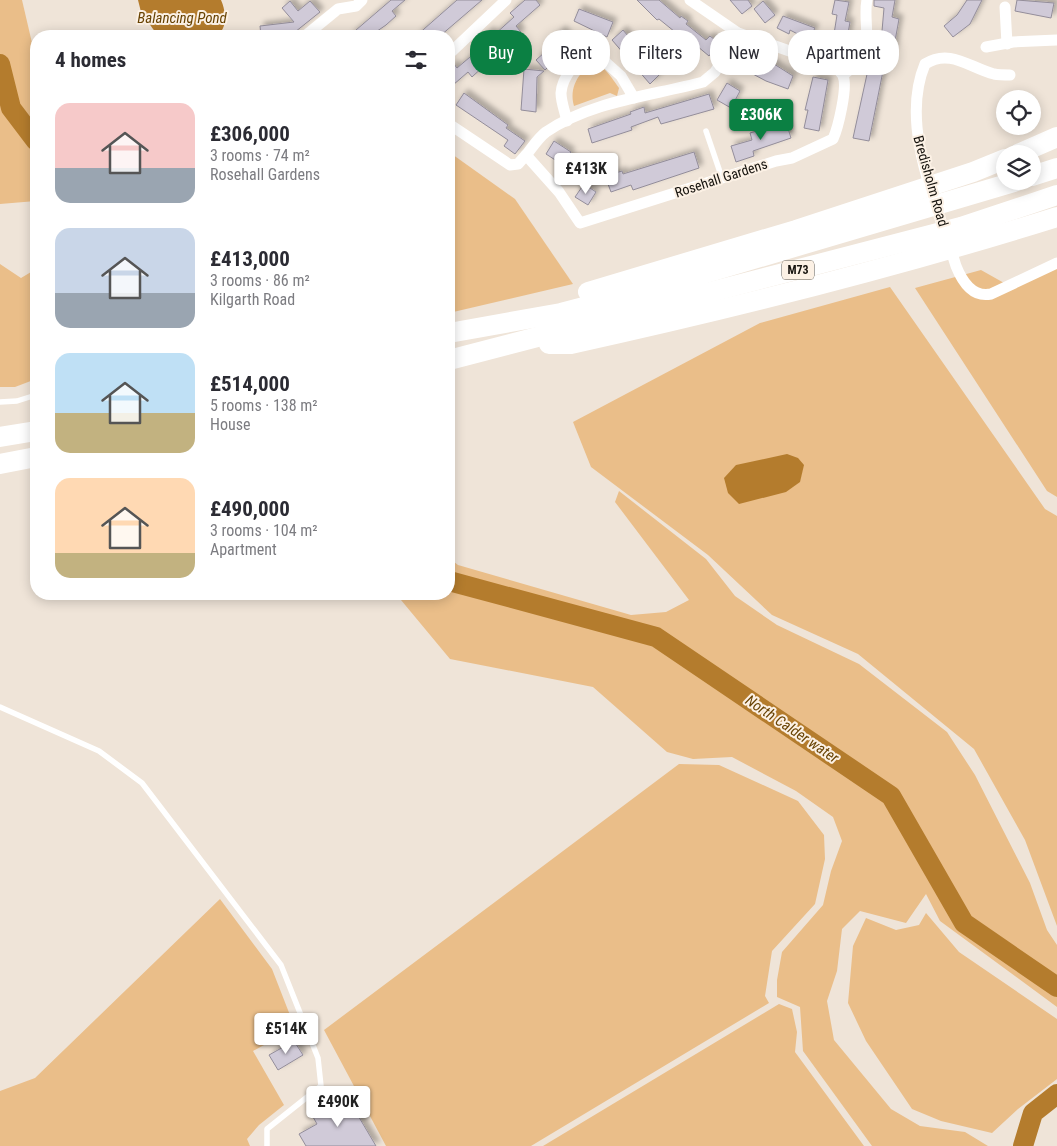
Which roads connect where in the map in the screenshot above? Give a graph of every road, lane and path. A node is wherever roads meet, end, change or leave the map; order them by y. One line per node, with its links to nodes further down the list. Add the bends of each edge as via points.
1 (362, 0): 5 (street, via 356,6)
2 (690, 0): 8 (street)
3 (867, 0): 16 (street, via 868,29 862,59)
4 (503, 1): 13 (street)
5 (334, 4): 7 (street)
6 (1005, 8): 10 (street)
7 (310, 30)
8 (734, 30)
9 (1057, 40): 10 (street)
10 (1007, 44): 12 (street)
11 (778, 47): 16 (street, via 835,67)
12 (986, 47)
13 (455, 48)
14 (711, 75): 17 (street, via 703,82)
15 (1010, 75): 35 (street, Bredisholm Road, via 994,74 942,56 925,64 914,115 918,144 956,266 962,280 972,290 985,295)
16 (843, 76): 30 (street, Rosehall Gardens, via 845,84 833,139 792,158)
17 (634, 98): 18 (street); 18 (street, via 621,76 593,51 586,54 564,79 561,94)
18 (567, 120): 25 (street, via 545,133)
19 (455, 128): 25 (street, via 510,165 518,164)
20 (706, 131): 30 (lane)
21 (1057, 137): 23 (highway)
22 (1057, 144): 24 (highway)
23 (1039, 145)
24 (1041, 150)
25 (526, 155): 30 (street, Rosehall Gardens, via 559,192 580,223)
26 (996, 163): 36 (highway)
27 (1057, 168): 29 (highway)
28 (996, 169): 34 (highway)
29 (1041, 173)
30 (722, 178)
31 (996, 187): 34 (highway, M73)
32 (1057, 195): 38 (highway, M73, via 961,227)
33 (1057, 217): 38 (highway, M73, via 967,245 716,312 571,344)
34 (779, 253): 36 (highway, M73, via 561,313)
35 (1057, 263)
36 (527, 315): 37 (highway)
37 (455, 333)
38 (531, 342): 39 (highway, M73)
39 (455, 359)
40 (30, 397): 41 (lane)
41 (0, 402)
42 (30, 432): 43 (highway)
43 (0, 437)
44 (30, 458): 45 (highway)
45 (0, 464)
46 (0, 707): 47 (lane, via 99,751 142,783 281,965 318,1058 321,1086 268,1129)
47 (267, 1146)

